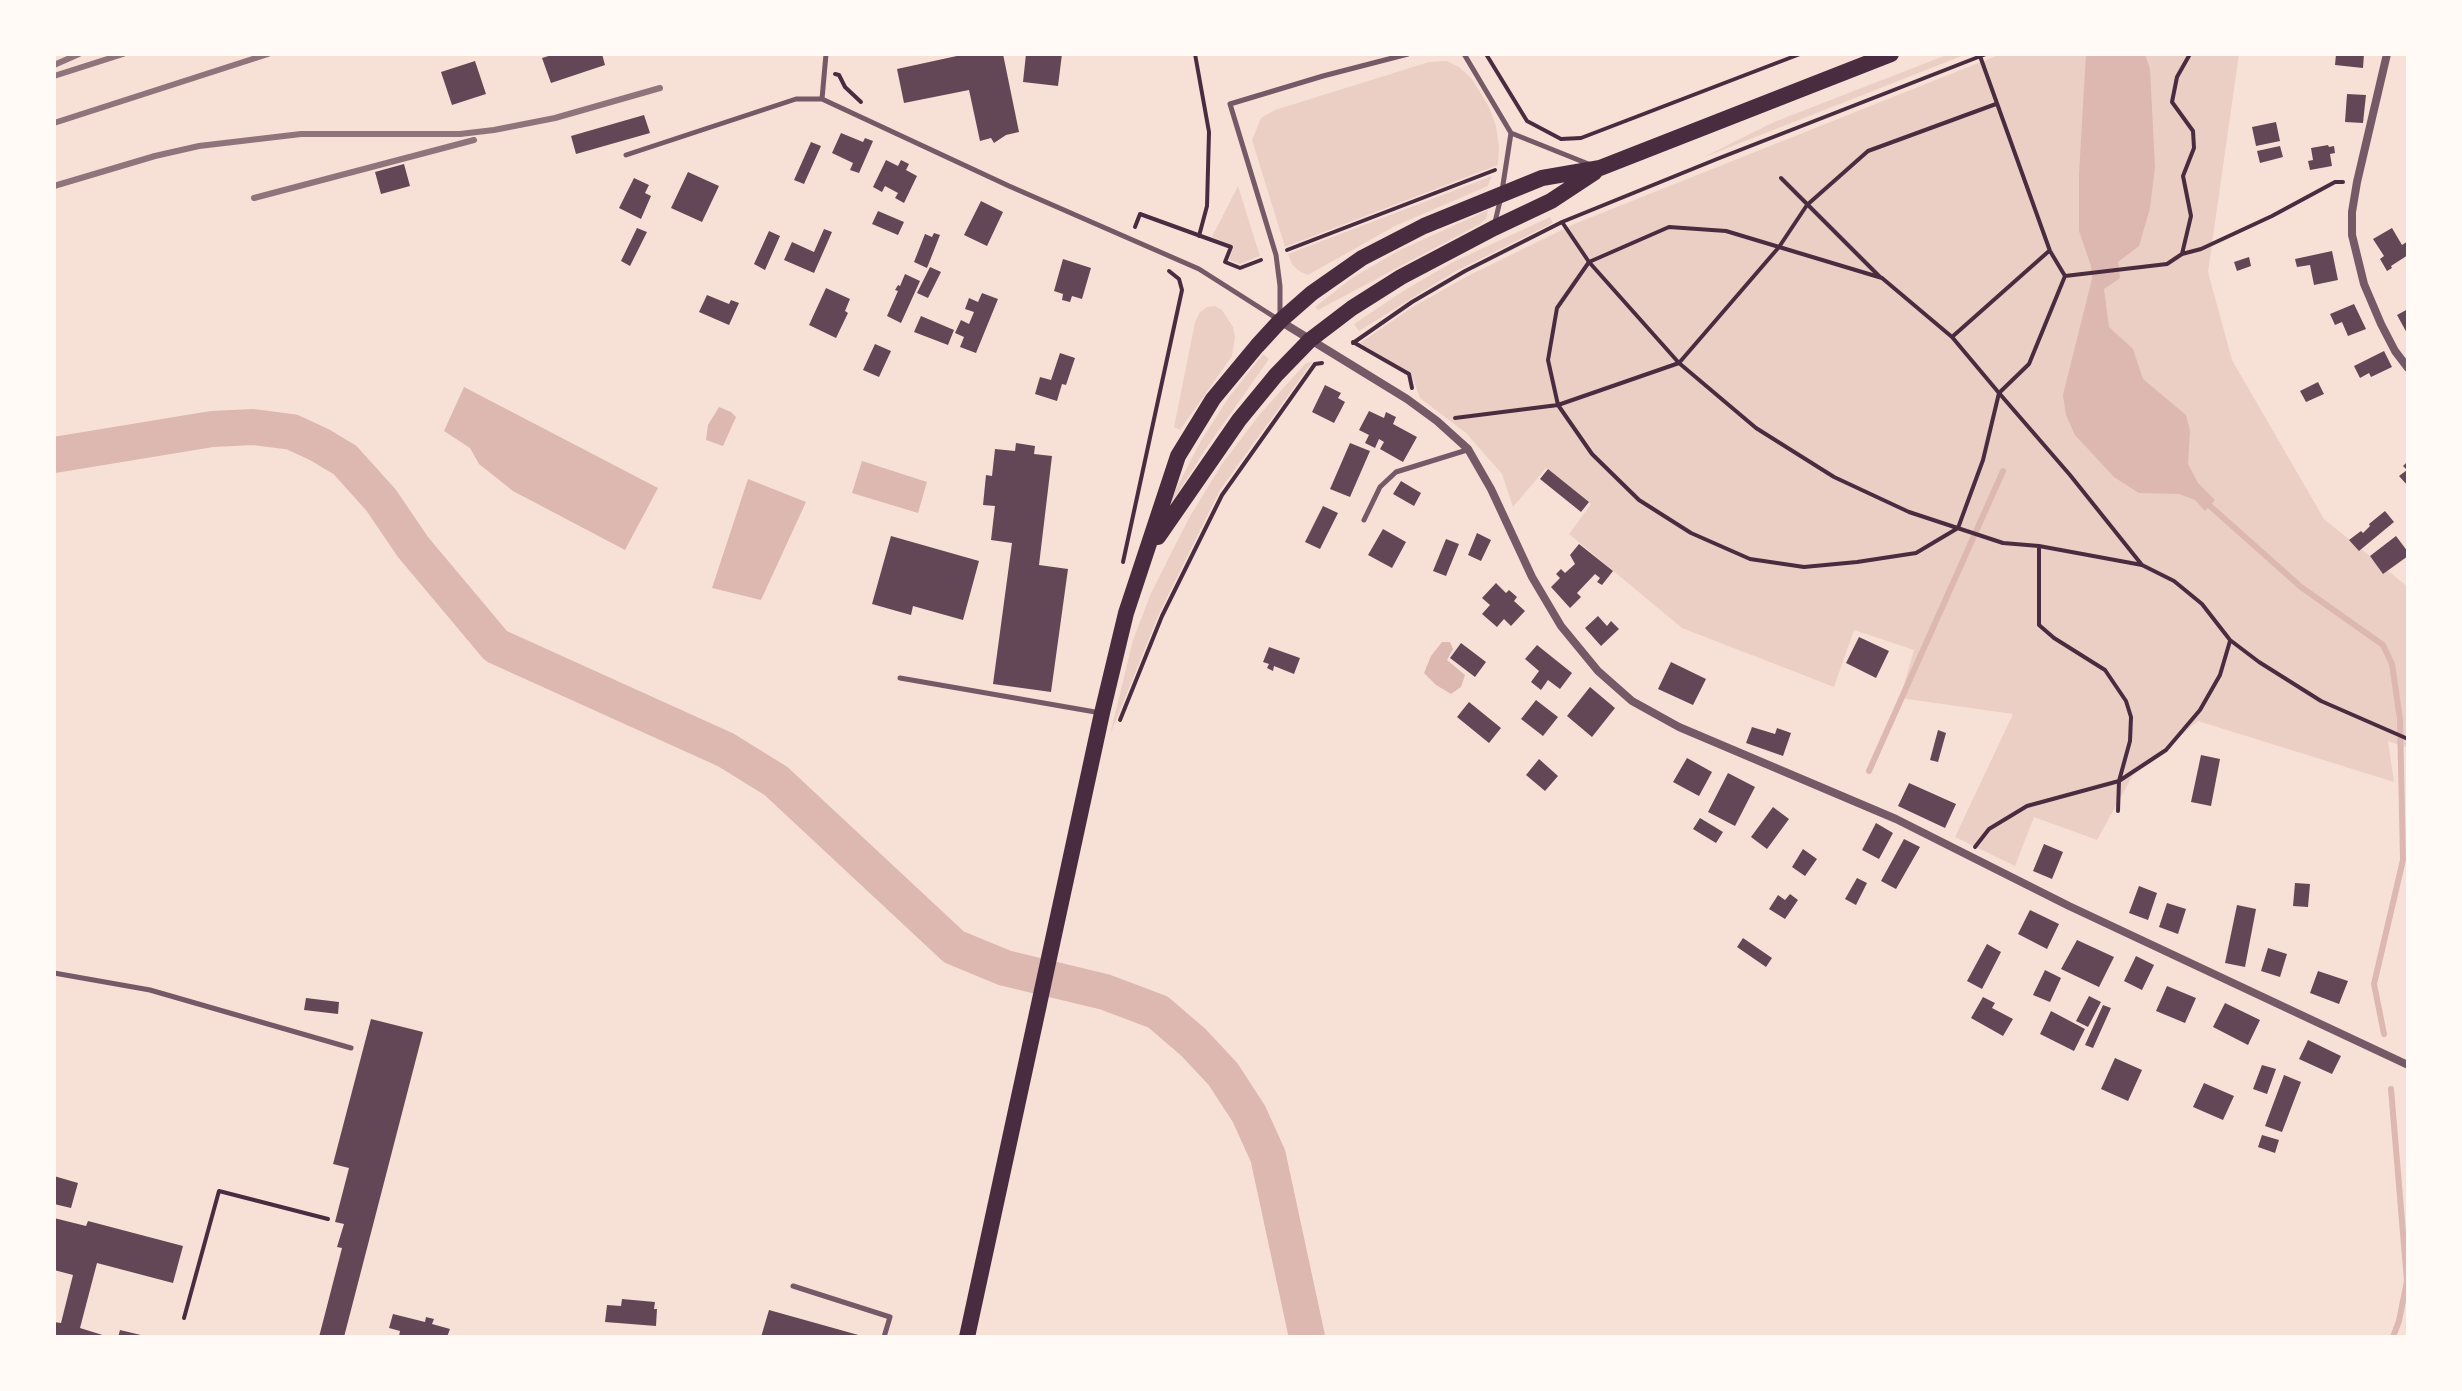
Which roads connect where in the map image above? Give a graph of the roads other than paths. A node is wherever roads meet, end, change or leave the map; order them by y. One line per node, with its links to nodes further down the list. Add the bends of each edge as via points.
1 (826, 54): 6 (lane)
2 (1408, 54): 12 (lane, via 1230,104 1276,255)
3 (1464, 54): 7 (lane)
4 (1891, 54): 9 (main road)
5 (2387, 54): 14 (street, via 2352,224 2364,284)
6 (822, 99): 8 (lane, via 796,99); 12 (lane, via 1199,269)
7 (1511, 133): 9 (lane); 10 (lane)
8 (626, 155)
9 (1600, 168): 10 (main road, via 1542,178); 11 (main road, via 1551,201)
10 (1501, 195): 11 (lane); 12 (main road, via 1362,258)
11 (1494, 228): 13 (main road, via 1401,277)
12 (1280, 321): 13 (street); 17 (main road, via 1213,399 1178,456)
13 (1310, 340): 15 (street, via 1407,399); 17 (main road, via 1239,420)
14 (2408, 368)
15 (1468, 449): 16 (lane, via 1396,472 1380,487); 22 (street, via 1561,626 1598,671 1632,701 1679,727 1971,852 2069,906)
16 (1364, 520)
17 (1147, 551): 19 (main road)
18 (900, 678): 19 (lane)
19 (1102, 713): 25 (main road)
20 (54, 973): 21 (lane, via 150,990)
21 (351, 1048)
22 (2408, 1065)
23 (793, 1286): 24 (lane, via 890,1317)
24 (884, 1337)
25 (967, 1337)

